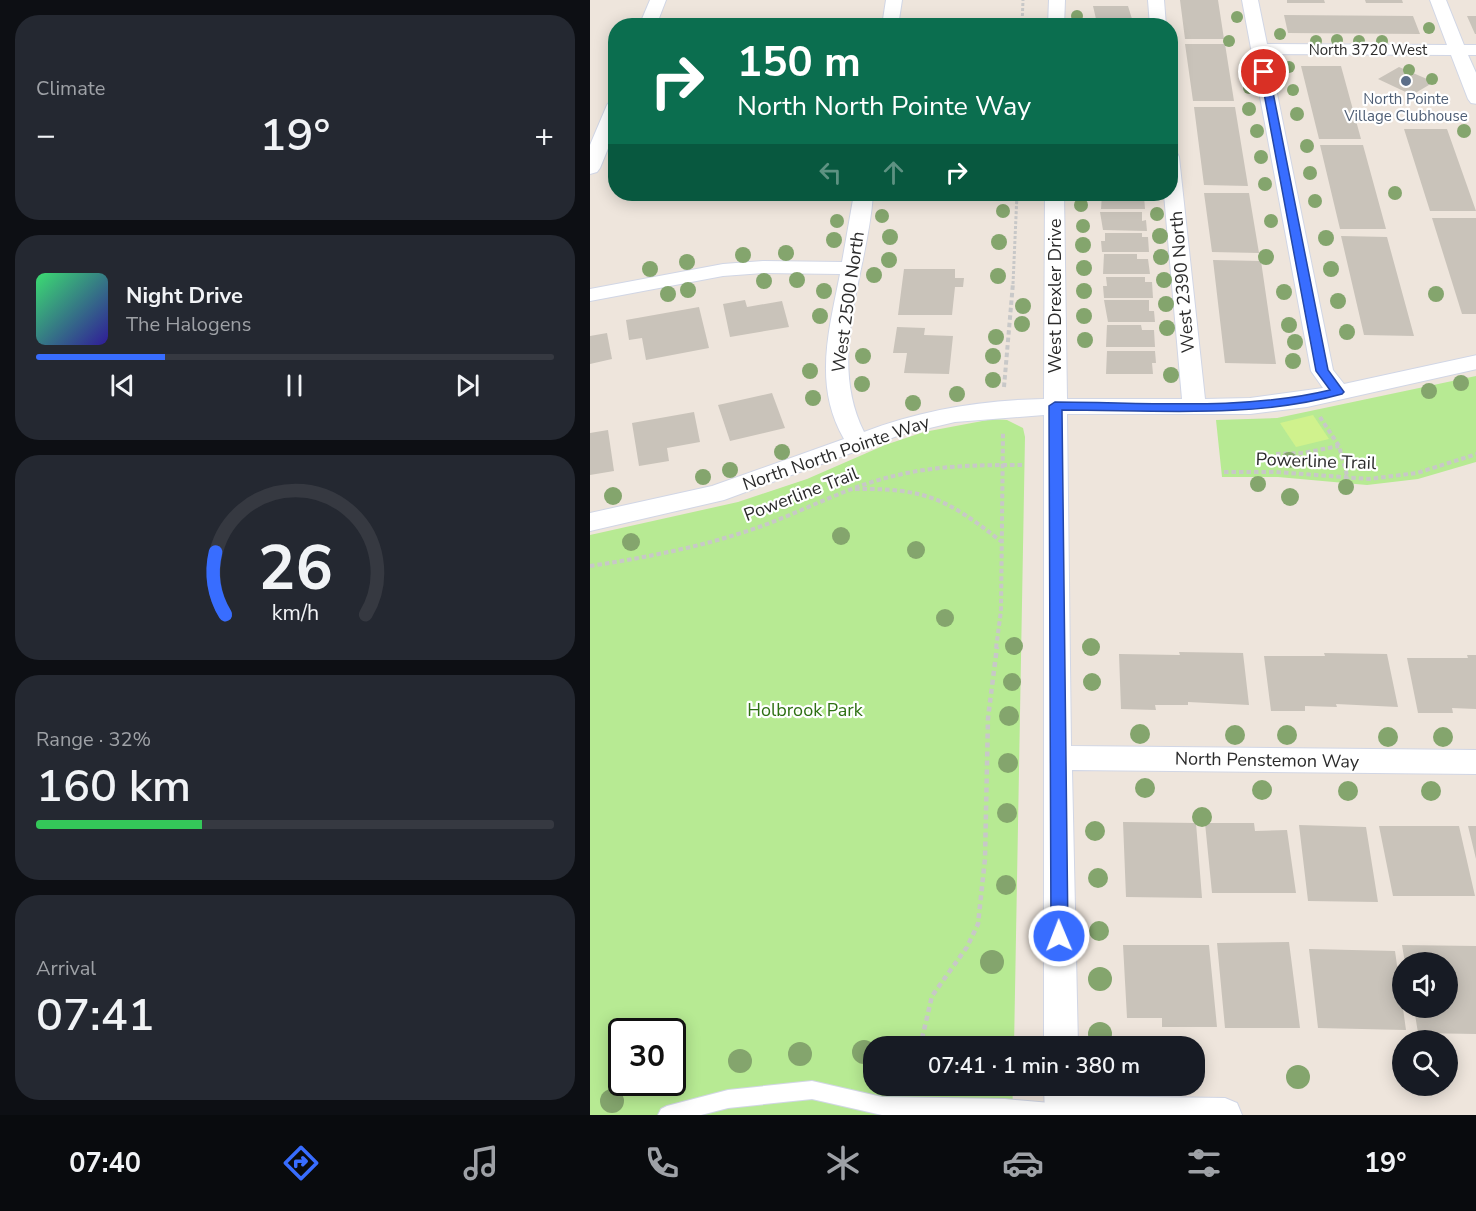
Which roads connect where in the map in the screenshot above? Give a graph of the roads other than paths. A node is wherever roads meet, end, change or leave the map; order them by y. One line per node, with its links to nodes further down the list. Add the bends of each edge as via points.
1 (658, 0): 7 (street)
2 (894, 0): 8 (street)
3 (1057, 0): 9 (street)
4 (1156, 0): 10 (street)
5 (1250, 0): 11 (street)
6 (1438, 0): 12 (street)
7 (650, 18)
8 (891, 18)
9 (1056, 18)
10 (1157, 18)
11 (1260, 49): 12 (street, North 3720 West); 23 (street, via 1322,371)
12 (1458, 50): 13 (street, North 3720 West); 14 (street)
13 (1476, 50)
14 (1476, 99)
15 (608, 124): 16 (street)
16 (590, 168)
17 (863, 201): 20 (street, West 2500 North)
18 (1055, 201): 24 (street, West Drexler Drive)
19 (1174, 201): 25 (street, West 2390 North)
20 (851, 268): 21 (street, via 723,270); 26 (street, West 2500 North, via 835,373 842,410)
21 (590, 294)
22 (1476, 362): 23 (street, North North Pointe Way)
23 (1338, 392): 25 (street, North North Pointe Way, via 1280,403)
24 (1055, 406): 25 (street, North North Pointe Way); 26 (street, North North Pointe Way, via 955,414); 28 (street, West Drexler Drive)
25 (1194, 407)
26 (858, 442): 27 (street, North North Pointe Way, via 714,494)
27 (590, 522)
28 (1057, 758): 29 (street, North Penstemon Way); 30 (street, West Drexler Drive)
29 (1476, 762)
30 (1061, 1036)
31 (1062, 1105): 32 (lane); 34 (street)
32 (876, 1111): 33 (lane, via 812,1090 728,1099)
33 (667, 1115)
34 (1225, 1115)

